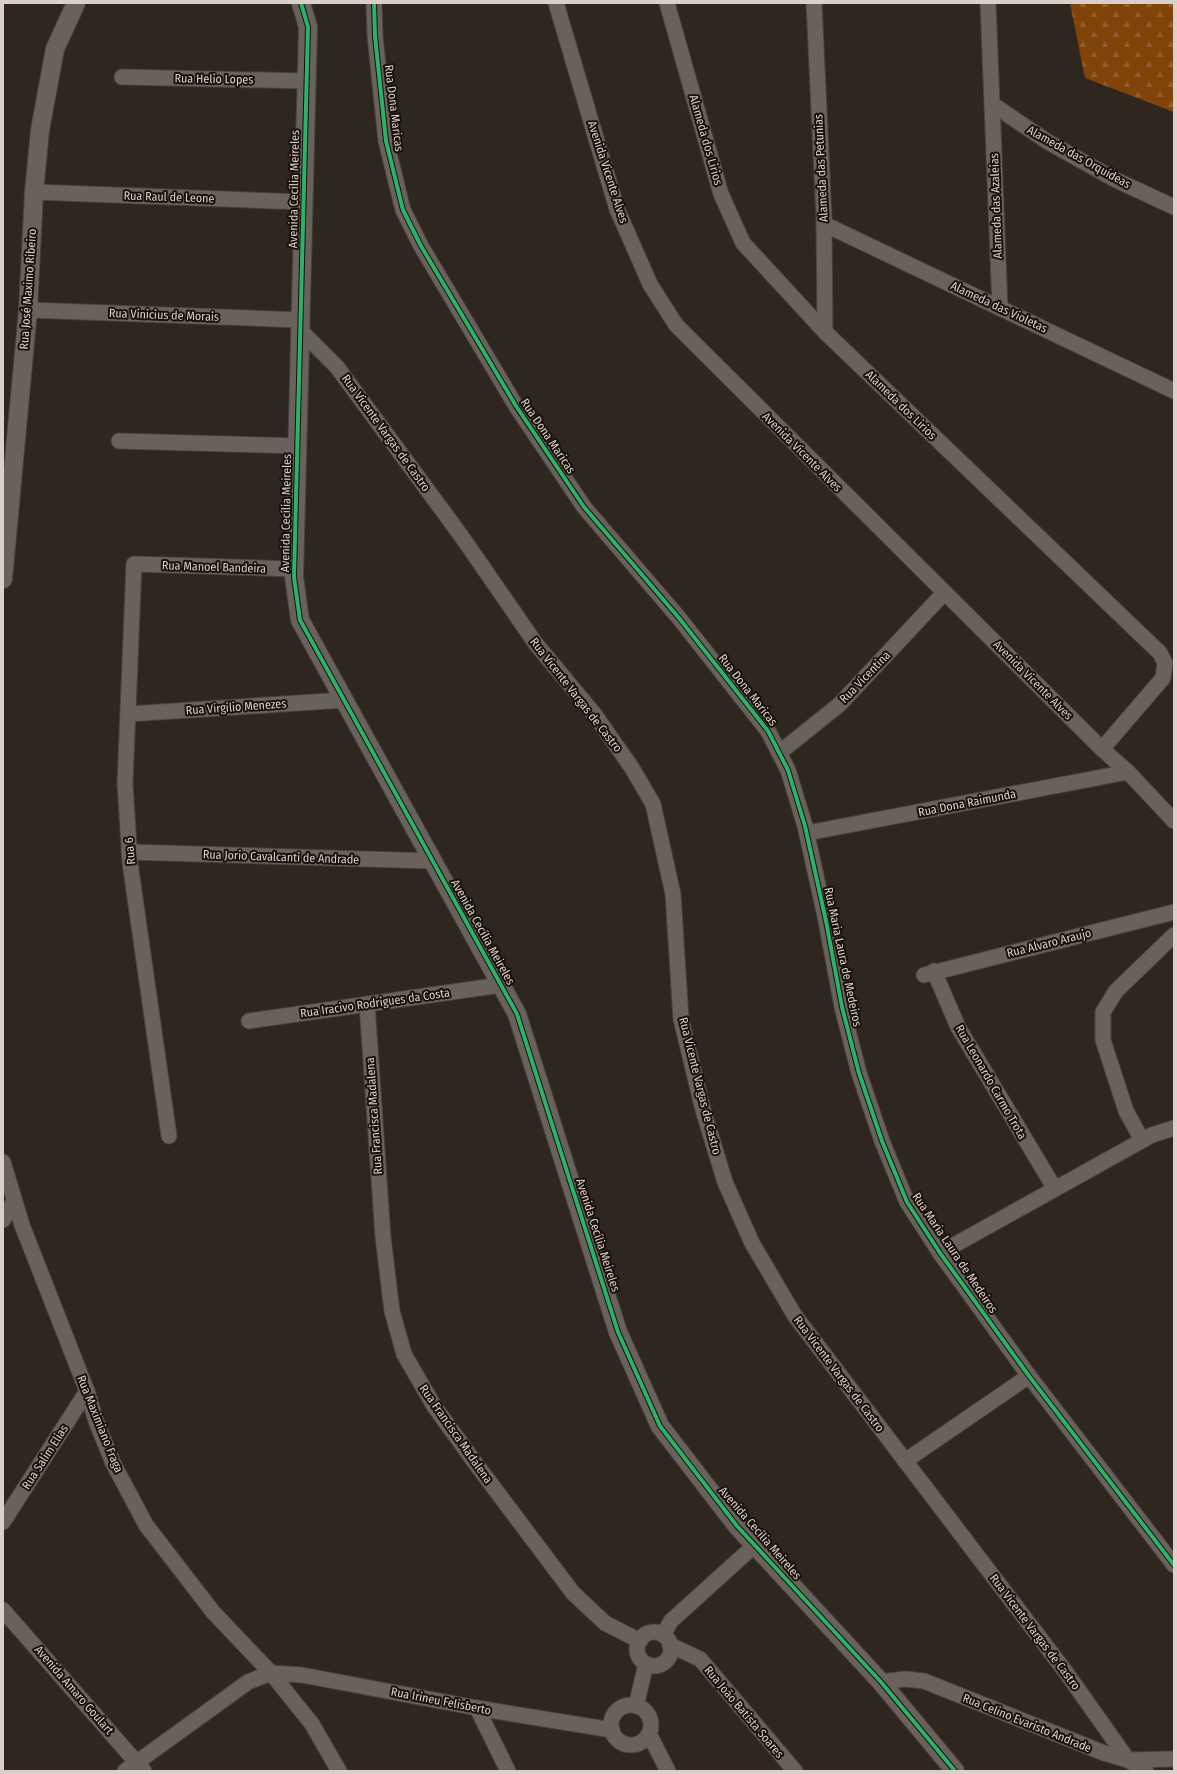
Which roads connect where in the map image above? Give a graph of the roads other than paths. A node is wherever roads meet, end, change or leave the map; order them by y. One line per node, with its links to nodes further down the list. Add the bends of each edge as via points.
1 (76, 3): 11 (street, Rua José Maximo Ribeiro, via 54,49 40,130)
2 (301, 3): 9 (street, Avenida Cecília Meireles, via 308,27)
3 (374, 3): 29 (street, Rua Dona Maricas, via 386,141 403,210 421,246 516,406 584,507 768,730)
4 (556, 3): 25 (street, Avenida Vicente Alves, via 618,209 650,284 676,325)
5 (666, 3): 18 (street, Alameda dos Lirios, via 721,194 743,243)
6 (814, 3): 14 (street, Alameda das Petunias)
7 (988, 3): 10 (street)
8 (122, 77): 9 (street, Rua Helio Lopes)
9 (306, 81): 12 (street, Avenida Cecília Meireles)
10 (992, 104): 13 (street, Alameda das Orquídeas, via 1048,142 1116,180); 15 (street, Alameda das Azaleias)
11 (34, 192): 12 (street, Rua Raul de Leone); 16 (street, Rua José Maximo Ribeiro)
12 (303, 202): 17 (street, Avenida Cecília Meireles)
13 (1174, 207)
14 (824, 224): 15 (street, Alameda das Violetas); 18 (street, Alameda das Petunias)
15 (1000, 308): 19 (street, Alameda das Violetas)
16 (28, 310): 17 (street, Rua Vinicius de Morais); 24 (street, Rua José Maximo Ribeiro)
17 (300, 325): 21 (street, Avenida Cecília Meireles); 51 (street, Rua Vicente Vargas de Castro, via 337,367 462,537 536,644 595,715 632,768 653,804 673,894 681,1019 703,1110 725,1182 752,1243 795,1316)
18 (825, 332): 28 (street, Alameda dos Lirios, via 1160,653 1165,663 1163,678)
19 (1174, 391)
20 (120, 441): 21 (street)
21 (298, 446): 23 (street, Avenida Cecília Meireles)
22 (134, 564): 23 (street, Rua Manoel Bandeira); 27 (street, Rua 6)
23 (295, 569): 26 (street, Avenida Cecília Meireles, via 300,620)
24 (3, 580)
25 (944, 593): 28 (street, Avenida Vicente Alves); 29 (street, Rua Vicentina, via 840,704)
26 (345, 700): 27 (street, Rua Virgilio Menezes); 34 (street, Avenida Cecília Meireles)
27 (128, 714): 33 (street, Rua 6, via 125,783)
28 (1102, 749): 30 (street, Avenida Vicente Alves)
29 (779, 753): 32 (street, Rua Dona Maricas, via 788,770)
30 (1128, 772): 31 (street, Avenida Vicente Alves); 32 (street, Rua Dona Raimunda)
31 (1174, 821)
32 (806, 833): 48 (street, Rua Maria Laura de Medeiros, via 842,1008 859,1073 882,1141 907,1202)
33 (129, 852): 34 (street, Rua Jorio Cavalcanti de Andrade); 42 (street, Rua 6)
34 (433, 861): 38 (street, Avenida Cecília Meireles)
35 (1174, 912): 37 (street, Rua Alvaro Araujo)
36 (1174, 935): 43 (street, via 1116,992 1103,1012 1102,1040 1126,1112)
37 (929, 973): 45 (street, Rua Leonardo Carmo Trota)
38 (501, 985): 39 (street, Rua Iracivo Rodrigues da Costa); 53 (street, Avenida Cecília Meireles, via 517,1014 618,1332 660,1426)
39 (367, 1004): 40 (street, Rua Iracivo Rodrigues da Costa); 57 (street, Rua Francisca Madalena, via 383,1237 392,1311 404,1354 434,1406 573,1593 604,1623)
40 (249, 1021)
41 (1174, 1128): 43 (street)
42 (169, 1136)
43 (1142, 1140): 45 (street)
44 (3, 1162): 46 (street, Rua Maximiano Fraga)
45 (1055, 1189): 48 (street)
46 (14, 1201): 47 (street); 50 (street, Rua Maximiano Fraga)
47 (3, 1220)
48 (940, 1253): 49 (street, Rua Maria Laura de Medeiros)
49 (1029, 1376): 51 (street); 54 (street, Rua Maria Laura de Medeiros)
50 (87, 1391): 52 (street, Rua Salim Elias); 59 (street, Rua Maximiano Fraga, via 113,1463 146,1525 213,1612)
51 (905, 1461): 66 (street, Rua Vicente Vargas de Castro)
52 (3, 1522)
53 (754, 1545): 56 (street, via 671,1621); 60 (street, Avenida Cecília Meireles)
54 (1174, 1565)
55 (3, 1610): 67 (street, Avenida Amaro Goulart)
56 (667, 1640): 57 (street, via 650,1633); 58 (street, via 671,1651 665,1663 659,1666); 72 (street, Rua João Batista Soares, via 700,1659)
57 (640, 1641): 58 (street, via 638,1654)
58 (646, 1664): 61 (street)
59 (271, 1673): 62 (street, Rua Irineu Felisberto, via 302,1675); 67 (street, via 248,1682); 69 (street, Rua Maximiano Fraga, via 312,1724)
60 (881, 1682): 66 (street, Rua Celino Evaristo Andrade, via 905,1679 924,1681 1041,1729); 73 (street, Avenida Cecília Meireles)
61 (636, 1706): 63 (street, via 623,1707 617,1711 613,1716); 64 (street, via 643,1709 651,1720)
62 (477, 1708): 63 (street, Rua Irineu Felisberto); 70 (street)
63 (612, 1730): 64 (street, via 615,1736 626,1744 640,1743)
64 (649, 1734): 71 (street)
65 (1174, 1759): 66 (street, Rua Celino Evaristo Andrade)
66 (1128, 1760): 74 (street)
67 (141, 1766): 68 (street)
68 (125, 1771)
69 (339, 1771)
70 (508, 1771)
71 (668, 1771)
72 (795, 1771)
73 (955, 1771)
74 (1146, 1771)

